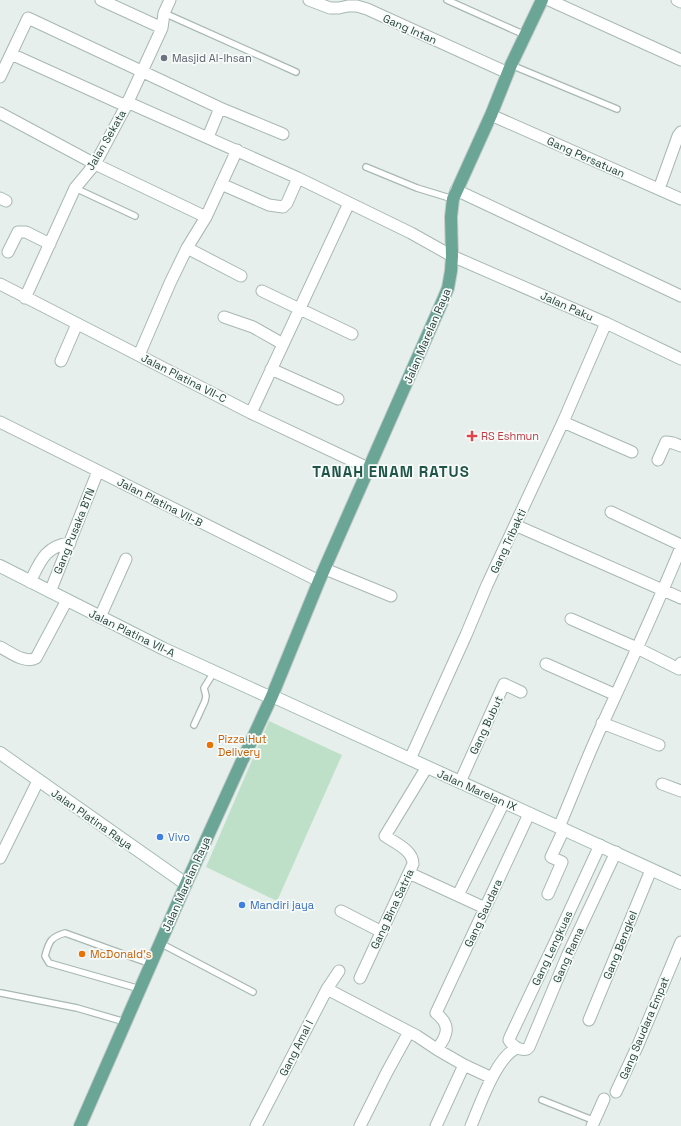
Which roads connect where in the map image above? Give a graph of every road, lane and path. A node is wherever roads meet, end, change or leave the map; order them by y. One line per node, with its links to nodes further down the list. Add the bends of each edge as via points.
1 (101, 0): 10 (street)
2 (170, 0): 9 (street, Jalan Sekata)
3 (309, 0): 14 (street, Gang Intan, via 330,8 357,6 367,9)
4 (447, 0): 11 (lane)
5 (542, 0): 11 (main road, Jalan Marelan Raya)
6 (549, 0): 13 (street)
7 (677, 0): 8 (street)
8 (681, 2)
9 (164, 13): 10 (street, Jalan Sekata); 16 (lane)
10 (162, 28): 15 (street, Jalan Sekata)
11 (525, 35): 14 (main road, Jalan Marelan Raya)
12 (11, 54): 15 (street, via 28,18); 17 (street); 18 (street, Jalan Paku)
13 (681, 60)
14 (510, 69): 20 (lane); 22 (main road, Jalan Marelan Raya)
15 (142, 71): 18 (street, Jalan Sekata); 19 (street)
16 (296, 72)
17 (0, 77)
18 (127, 104): 25 (street, Jalan Paku); 27 (street, Jalan Sekata)
19 (220, 108): 24 (street); 25 (street)
20 (617, 109)
21 (0, 113): 27 (street)
22 (491, 115): 32 (street, Gang Persatuan); 33 (main road, Jalan Marelan Raya)
23 (681, 132): 32 (street)
24 (283, 134)
25 (208, 137): 26 (street, Jalan Paku)
26 (237, 150): 29 (street, Jalan Paku); 30 (street)
27 (94, 164): 31 (street, Jalan Sekata); 37 (street)
28 (366, 167): 33 (lane, via 416,188)
29 (298, 178): 30 (street, via 283,207 269,205); 35 (street, Jalan Paku)
30 (221, 184): 37 (street)
31 (75, 188): 36 (lane); 38 (street, Jalan Sekata)
32 (659, 189): 34 (street, Gang Persatuan)
33 (454, 195): 41 (main road, Jalan Marelan Raya, via 451,217); 45 (street)
34 (681, 199)
35 (349, 203): 41 (street, Jalan Paku); 47 (street)
36 (135, 216)
37 (206, 217): 39 (street)
38 (50, 244): 40 (street, via 26,232 18,232); 46 (street, Jalan Sekata)
39 (187, 248): 42 (street); 53 (street)
40 (8, 252)
41 (452, 256): 49 (street, Jalan Paku); 64 (main road, Jalan Marelan Raya, via 448,288)
42 (241, 276)
43 (0, 284): 46 (street, Jalan Platina VII-C)
44 (262, 291): 47 (street)
45 (681, 296)
46 (25, 298): 50 (street, Jalan Platina VII-C)
47 (300, 309): 51 (street); 52 (street)
48 (224, 317): 52 (street, via 253,327)
49 (606, 323): 54 (street, Jalan Paku); 60 (street, Gang Tribakti)
50 (77, 324): 53 (street, Jalan Platina VII-C); 55 (street)
51 (352, 334)
52 (283, 344): 56 (street)
53 (139, 354): 58 (street, Jalan Platina VII-C)
54 (681, 359)
55 (60, 361)
56 (271, 369): 57 (street); 58 (street)
57 (338, 399)
58 (251, 413): 64 (street, Jalan Platina VII-C)
59 (0, 422): 65 (street, Jalan Platina VII-B)
60 (563, 422): 62 (street); 67 (street, Gang Tribakti)
61 (681, 446): 63 (street, via 666,442)
62 (632, 452)
63 (658, 460)
64 (370, 469): 72 (main road, Jalan Marelan Raya)
65 (98, 471): 68 (street, Gang Pusaka BTN); 73 (street, Jalan Platina VII-B)
66 (611, 512): 69 (street)
67 (515, 525): 75 (street); 94 (street, Gang Tribakti)
68 (70, 542): 74 (street, via 57,545 50,550); 76 (street, Gang Pusaka BTN)
69 (681, 546): 75 (street)
70 (126, 559): 80 (street)
71 (0, 566): 74 (main road, Jalan Platina VII-A)
72 (325, 569): 73 (main road, Jalan Marelan Raya); 77 (street)
73 (319, 581): 89 (main road, Jalan Marelan Raya, via 294,644)
74 (30, 582): 76 (main road, Jalan Platina VII-A)
75 (664, 590): 78 (street); 83 (street)
76 (50, 592): 79 (main road, Jalan Platina VII-A)
77 (391, 596)
78 (681, 598)
79 (67, 600): 80 (main road, Jalan Platina VII-A); 82 (street, via 36,658 25,660)
80 (100, 617): 86 (main road, Jalan Platina VII-A)
81 (571, 619): 83 (street)
82 (0, 647)
83 (637, 648): 84 (street, via 679,669); 88 (street)
84 (681, 663)
85 (546, 664): 88 (street)
86 (214, 672): 89 (main road, Jalan Platina VII-A); 91 (lane, via 204,688 206,701)
87 (521, 692): 97 (street, Gang Bubut, via 504,684)
88 (616, 695): 90 (street)
89 (269, 696): 94 (main road, Jalan Marelan IX); 109 (main road, Jalan Marelan Raya)
90 (602, 723): 92 (street); 102 (street)
91 (194, 725)
92 (659, 746)
93 (1, 755): 96 (main road, Jalan Platina Raya)
94 (410, 759): 95 (main road, Jalan Marelan IX)
95 (428, 767): 97 (main road, Jalan Marelan IX); 107 (street, Gang Bina Satria, via 385,836 411,856 413,864)
96 (38, 781): 105 (street); 109 (main road, Jalan Platina Raya)
97 (460, 782): 100 (main road, Jalan Marelan IX)
98 (662, 784): 99 (street)
99 (681, 791)
100 (504, 802): 101 (main road, Jalan Marelan IX); 111 (street)
101 (529, 814): 102 (main road, Jalan Marelan IX); 112 (street, Gang Saudara)
102 (562, 828): 103 (main road, Jalan Marelan IX); 110 (street, via 552,857 562,862)
103 (600, 845): 104 (main road, Jalan Marelan IX); 127 (street, Gang Lengkuas, via 510,1037 511,1044)
104 (616, 852): 106 (main road, Jalan Marelan IX); 127 (street, Gang Rama, via 568,954 529,1047 524,1050)
105 (0, 858)
106 (651, 870): 108 (main road, Jalan Marelan IX); 124 (street, Gang Bengkel)
107 (409, 873): 111 (street); 114 (street, Gang Bina Satria)
108 (681, 883)
109 (186, 884): 116 (main road, Jalan Marelan Raya)
110 (548, 894)
111 (458, 895): 112 (street)
112 (485, 908): 128 (street, Gang Saudara, via 436,1012 447,1026 446,1034)
113 (341, 911): 114 (street)
114 (382, 932): 119 (street, Gang Bina Satria)
115 (681, 942): 131 (street, Gang Saudara Empat)
116 (160, 943): 117 (main road, Jalan Marelan Raya); 122 (lane)
117 (151, 964): 120 (main road, Jalan Marelan Raya); 120 (lane, via 65,933 54,936 48,945 45,956 49,963)
118 (339, 971): 121 (street, Gang Amal I)
119 (360, 978)
120 (140, 989): 125 (main road, Jalan Marelan Raya)
121 (327, 989): 126 (street); 136 (street, Gang Amal I)
122 (252, 992)
123 (1, 993): 125 (lane, via 77,1008)
124 (589, 1020)
125 (125, 1022): 135 (main road, Jalan Marelan Raya)
126 (408, 1032): 128 (street); 137 (street)
127 (517, 1048): 130 (street, via 505,1057)
128 (437, 1049): 129 (street)
129 (464, 1065): 130 (street); 138 (street)
130 (492, 1078): 139 (street)
131 (616, 1092)
132 (604, 1099): 134 (street)
133 (542, 1100): 134 (lane)
134 (594, 1124)
135 (80, 1126)
136 (256, 1126)
137 (360, 1126)
138 (436, 1126)
139 (470, 1126)

